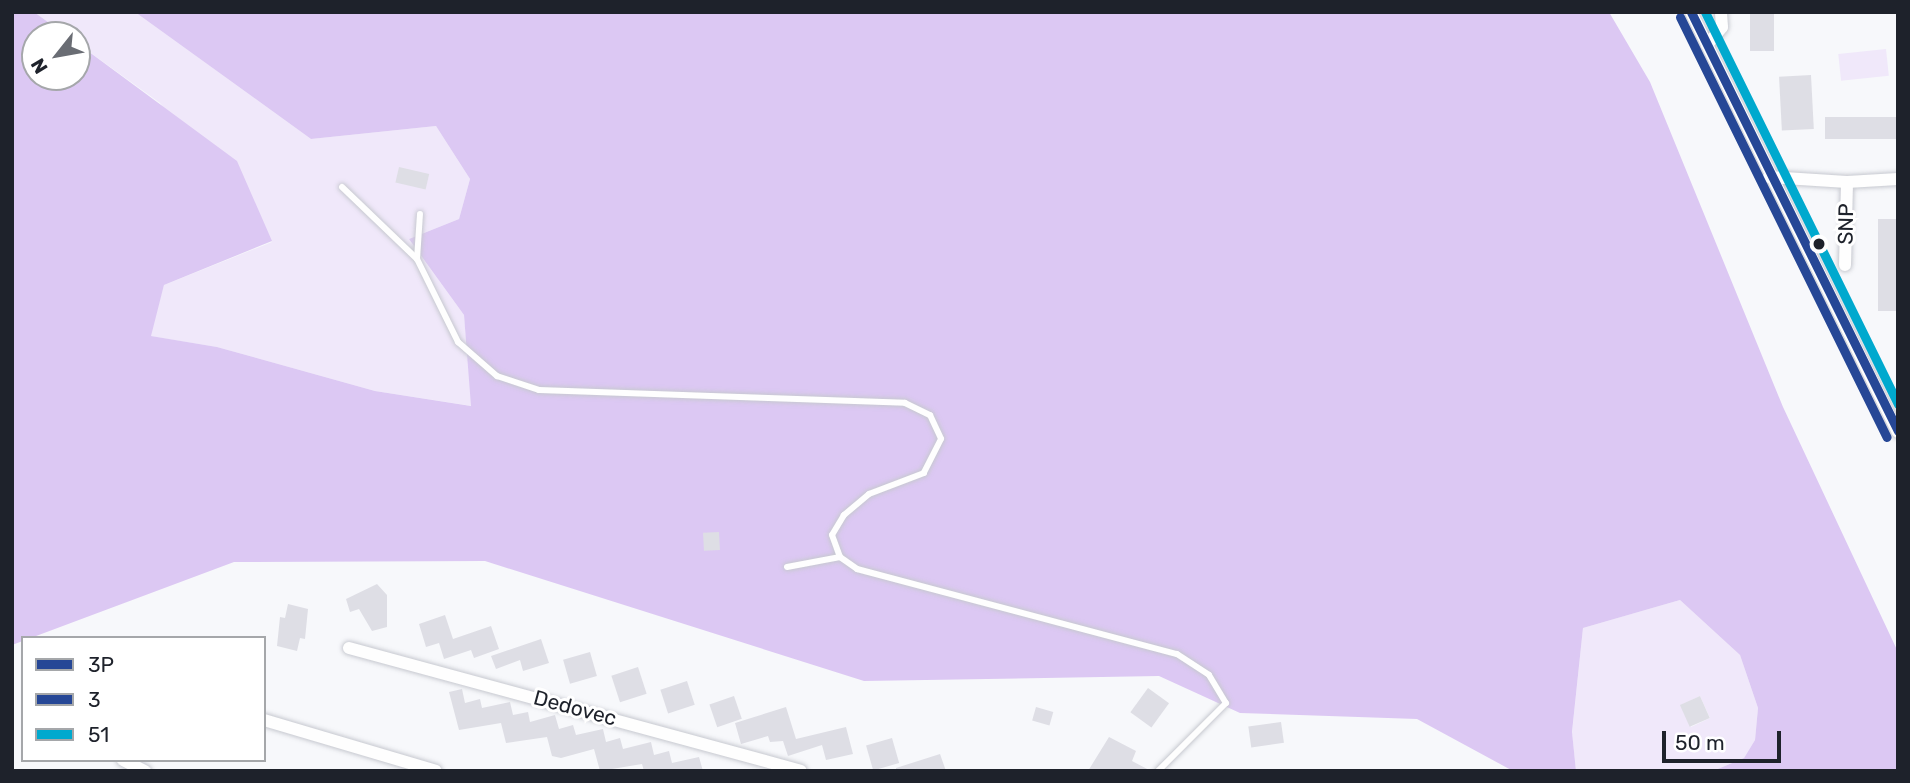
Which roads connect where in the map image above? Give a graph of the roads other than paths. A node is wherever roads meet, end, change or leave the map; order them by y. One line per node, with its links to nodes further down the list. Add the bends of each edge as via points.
1 (1691, 12): 3 (street, SNP)
2 (1721, 12): 3 (street, via 1721,27)
3 (1707, 46): 4 (street, SNP)
4 (1769, 177): 6 (street, SNP); 11 (street, SNP)
5 (1898, 178): 6 (street, SNP)
6 (1847, 182): 10 (street, SNP)
7 (342, 187): 9 (lane)
8 (420, 214): 9 (lane)
9 (417, 258): 12 (lane, via 458,342 498,376 539,390 905,403 930,415 941,439 924,473 869,494 844,515 832,535)
10 (1845, 265)
11 (1897, 428)
12 (840, 557): 13 (lane); 20 (lane, via 857,569 1177,654 1209,675 1226,703)
13 (787, 567)
14 (349, 648): 19 (street, Dedovec)
15 (266, 721): 18 (street)
16 (127, 762): 17 (street)
17 (145, 771)
18 (436, 771)
19 (801, 771)
20 (1158, 771)

